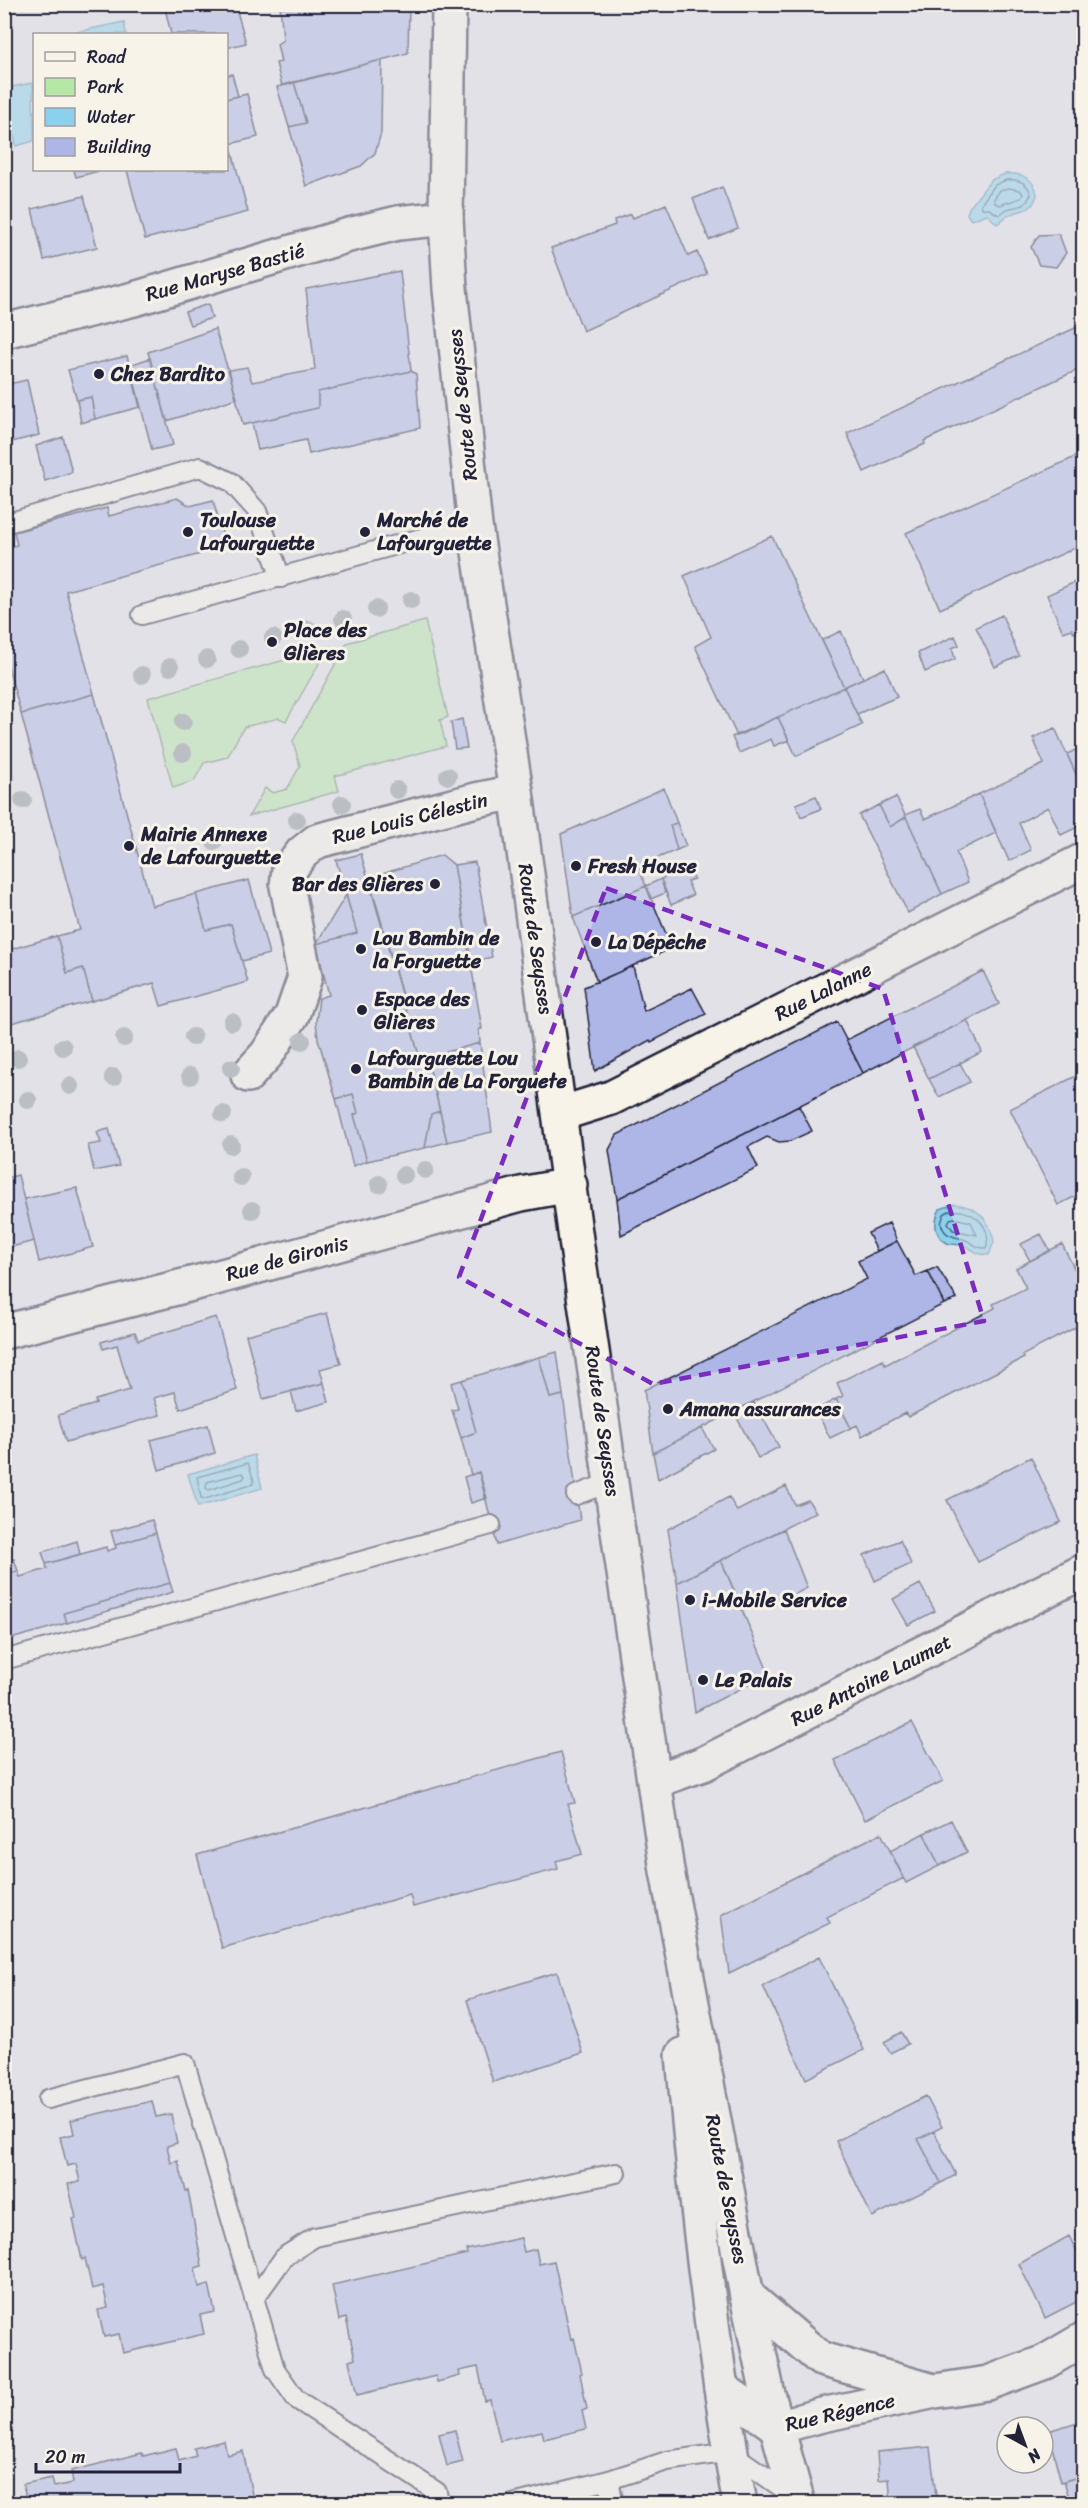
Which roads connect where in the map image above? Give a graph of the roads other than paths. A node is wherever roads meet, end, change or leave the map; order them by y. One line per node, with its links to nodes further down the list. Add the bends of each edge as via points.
1 (449, 4): 2 (main road, Route de Seysses)
2 (446, 218): 3 (main road, Rue Maryse Bastié, via 398,223 349,235 134,299); 5 (main road, Route de Seysses)
3 (4, 331)
4 (4, 524): 6 (lane, via 200,467 231,482 257,511)
5 (475, 526): 6 (lane); 8 (main road, Route de Seysses)
6 (281, 578): 7 (lane)
7 (142, 615)
8 (516, 792): 10 (main road, Rue Louis Célestin, via 317,841 302,854 289,870 287,886 305,977 292,1015); 11 (main road, Route de Seysses)
9 (1083, 860): 11 (main road, Rue Lalanne, via 611,1098)
10 (248, 1075)
11 (560, 1114): 12 (main road, Route de Seysses)
12 (570, 1185): 13 (main road, Rue de Gironis, via 521,1194); 14 (main road, Route de Seysses)
13 (4, 1332)
14 (612, 1482): 15 (lane); 19 (main road, Route de Seysses)
15 (576, 1495)
16 (491, 1525): 18 (lane)
17 (1083, 1571): 19 (main road, Rue Antoine Laumet, via 714,1759)
18 (4, 1660)
19 (655, 1781): 20 (main road, Route de Seysses)
20 (668, 1871): 23 (main road, Route de Seysses); 26 (main road, Route de Seysses, via 695,2194)
21 (48, 2099): 24 (lane, via 185,2063)
22 (616, 2173): 24 (lane, via 315,2237 285,2256)
23 (747, 2296): 27 (main road, Rue Régence, via 821,2359); 28 (main road, Route de Seysses)
24 (254, 2299): 33 (lane, via 275,2369 296,2399 437,2492)
25 (1083, 2339): 27 (main road, Rue Régence, via 1045,2362 988,2383)
26 (721, 2388): 28 (main road, Rue Régence); 29 (main road, Route de Seysses)
27 (935, 2391): 28 (main road, Rue Régence)
28 (777, 2427): 32 (main road, Route de Seysses)
29 (730, 2452): 30 (lane, via 667,2461); 32 (lane); 36 (main road, Route de Seysses)
30 (609, 2480): 31 (lane); 35 (lane)
31 (539, 2500): 34 (lane)
32 (798, 2501)
33 (439, 2504)
34 (513, 2504)
35 (614, 2504)
36 (740, 2504)

